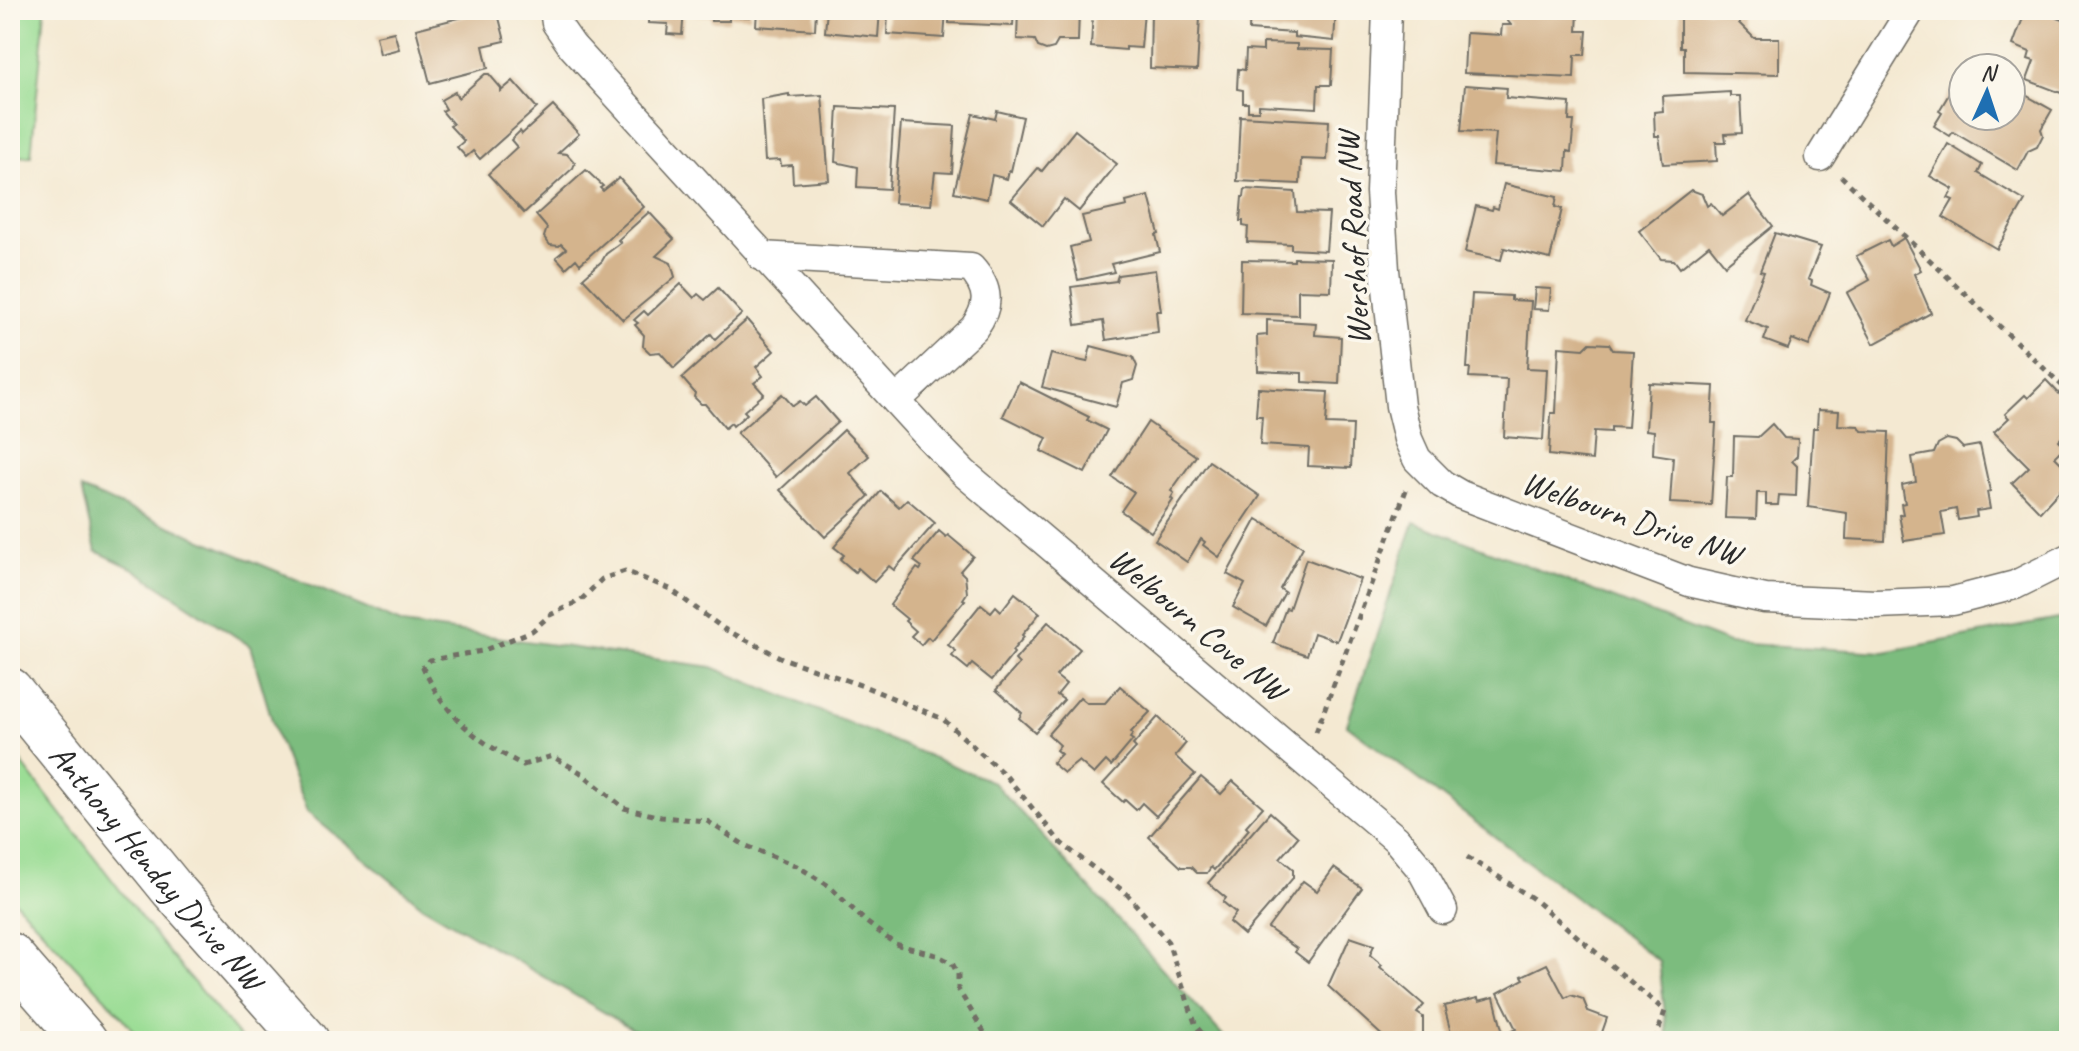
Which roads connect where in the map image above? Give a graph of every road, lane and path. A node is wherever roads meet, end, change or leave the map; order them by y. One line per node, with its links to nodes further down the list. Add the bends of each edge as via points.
1 (554, 10): 5 (street, Welbourn Cove NW, via 556,23 572,46)
2 (1387, 10): 8 (street, Wershof Road NW, via 1382,232 1400,406)
3 (1911, 10): 4 (street)
4 (1820, 157): 6 (path)
5 (761, 256): 7 (street, Welbourn Cove NW); 7 (street, via 971,268 986,289 983,315)
6 (2069, 392)
7 (896, 401): 11 (street, Welbourn Cove NW, via 964,473)
8 (1417, 459): 9 (street, Welbourn Drive NW, via 1461,495 1689,582 1765,599 1836,604 1953,601 2015,585); 11 (path)
9 (2069, 558)
10 (10, 690): 16 (highway, Anthony Henday Drive NW, via 173,890)
11 (1305, 763): 13 (street, Welbourn Cove NW, via 1396,839 1421,869)
12 (1467, 857): 19 (path, via 1532,898 1665,1011)
13 (1443, 910)
14 (10, 955): 15 (highway)
15 (85, 1041)
16 (307, 1041)
17 (993, 1041): 18 (path, via 958,989 952,963 895,944 829,886 707,821 624,808 552,756 523,765 488,747 451,715 423,667 430,660 482,651 532,631 581,600 602,579 625,571 670,589 724,629 782,658 943,719 1006,776 1061,843 1126,893 1168,942 1196,1026)
18 (1208, 1041)
19 (1655, 1041)

